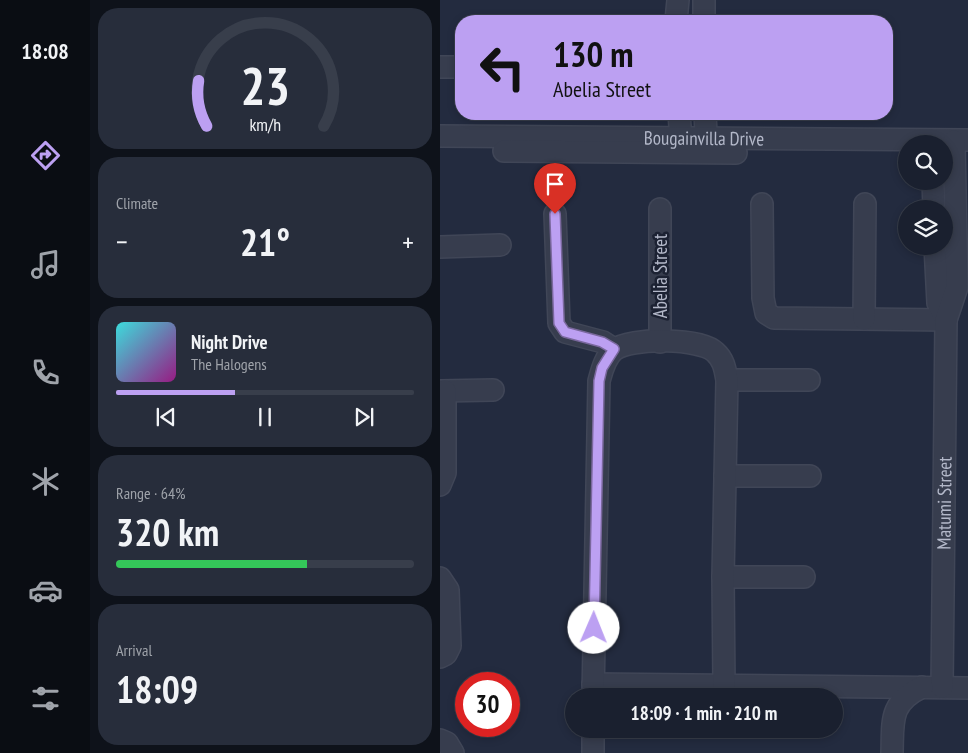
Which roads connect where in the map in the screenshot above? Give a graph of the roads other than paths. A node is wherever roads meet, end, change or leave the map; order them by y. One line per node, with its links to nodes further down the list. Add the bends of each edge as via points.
1 (678, 0): 3 (street)
2 (704, 0): 4 (street)
3 (677, 15)
4 (704, 15)
5 (440, 67): 6 (street)
6 (455, 67)
7 (679, 120): 10 (street)
8 (705, 120): 11 (street)
9 (440, 136): 10 (street, Bougainvilla Drive)
10 (682, 146): 11 (street, Bougainvilla Drive); 13 (street, Bougainvilla Drive)
11 (707, 146): 12 (street, Bougainvilla Drive); 14 (street, Bougainvilla Drive)
12 (898, 147)
13 (440, 150)
14 (898, 154)
15 (952, 190): 24 (street, Matumi Street, via 957,288)
16 (762, 204): 23 (street, via 766,312 774,318)
17 (865, 204): 23 (street)
18 (660, 209): 25 (street, Abelia Street)
19 (555, 214): 26 (street, via 559,323 565,332 602,342)
20 (500, 245): 21 (street)
21 (440, 247)
22 (935, 255): 24 (street, Matumi Street, via 938,304)
23 (864, 319): 24 (street)
24 (946, 320): 40 (street, Matumi Street)
25 (660, 342): 26 (street, Abelia Street, via 627,344); 27 (street, Abelia Street, via 705,345 716,352 725,365)
26 (614, 349): 41 (street, via 602,368 599,381)
27 (727, 380): 28 (street); 31 (street, Abelia Street)
28 (809, 380)
29 (492, 390): 30 (street)
30 (442, 391): 33 (street, via 445,473)
31 (725, 476): 32 (street); 34 (street, Abelia Street)
32 (810, 476)
33 (440, 485)
34 (723, 576): 35 (street); 38 (street, Abelia Street)
35 (804, 577)
36 (440, 578): 37 (street, via 448,590 450,646)
37 (440, 657)
38 (724, 685): 39 (street); 42 (street)
39 (870, 687): 40 (street); 44 (street, via 885,700)
40 (932, 687): 43 (street); 44 (street, via 908,694 894,712)
41 (593, 688)
42 (645, 688)
43 (968, 688)
44 (893, 720): 49 (street)
45 (593, 738): 48 (street)
46 (440, 740): 47 (street, via 447,743)
47 (452, 753)
48 (593, 753)
49 (892, 753)

